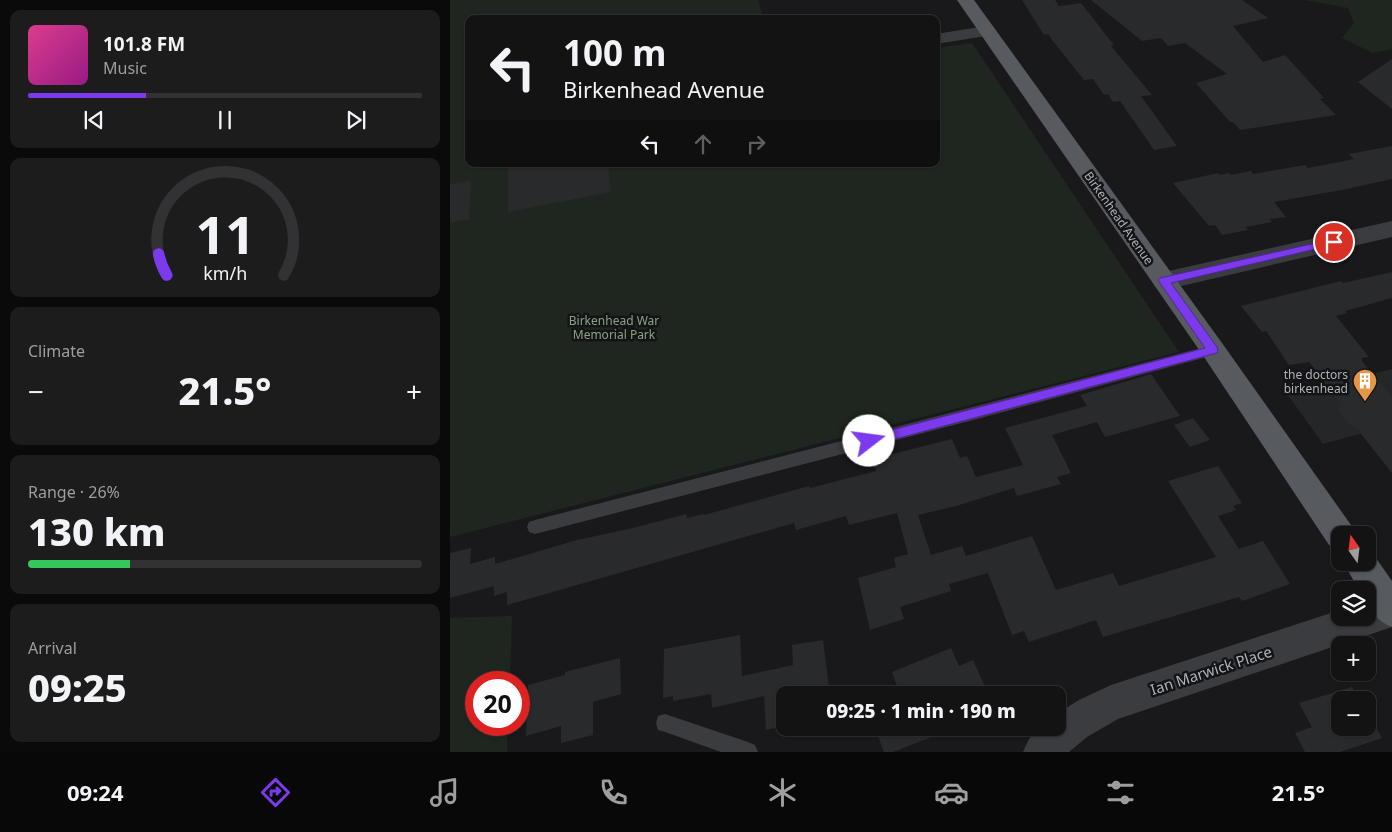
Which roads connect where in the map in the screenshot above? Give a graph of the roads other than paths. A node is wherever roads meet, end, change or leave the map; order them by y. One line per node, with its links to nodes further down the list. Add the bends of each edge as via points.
1 (965, 0): 2 (main road, Birkenhead Avenue)
2 (986, 31): 3 (street); 5 (main road, Birkenhead Avenue)
3 (940, 38)
4 (1392, 229): 5 (street)
5 (1164, 280): 6 (main road, Birkenhead Avenue)
6 (1213, 350): 7 (main road, Birkenhead Avenue); 8 (lane)
7 (1334, 526)
8 (535, 527)
9 (1365, 571): 10 (main road)
10 (1392, 610): 13 (street, Ian Marwick Place, via 1111,703 1057,735)
11 (665, 723): 12 (lane)
12 (748, 752)
13 (1042, 752)

